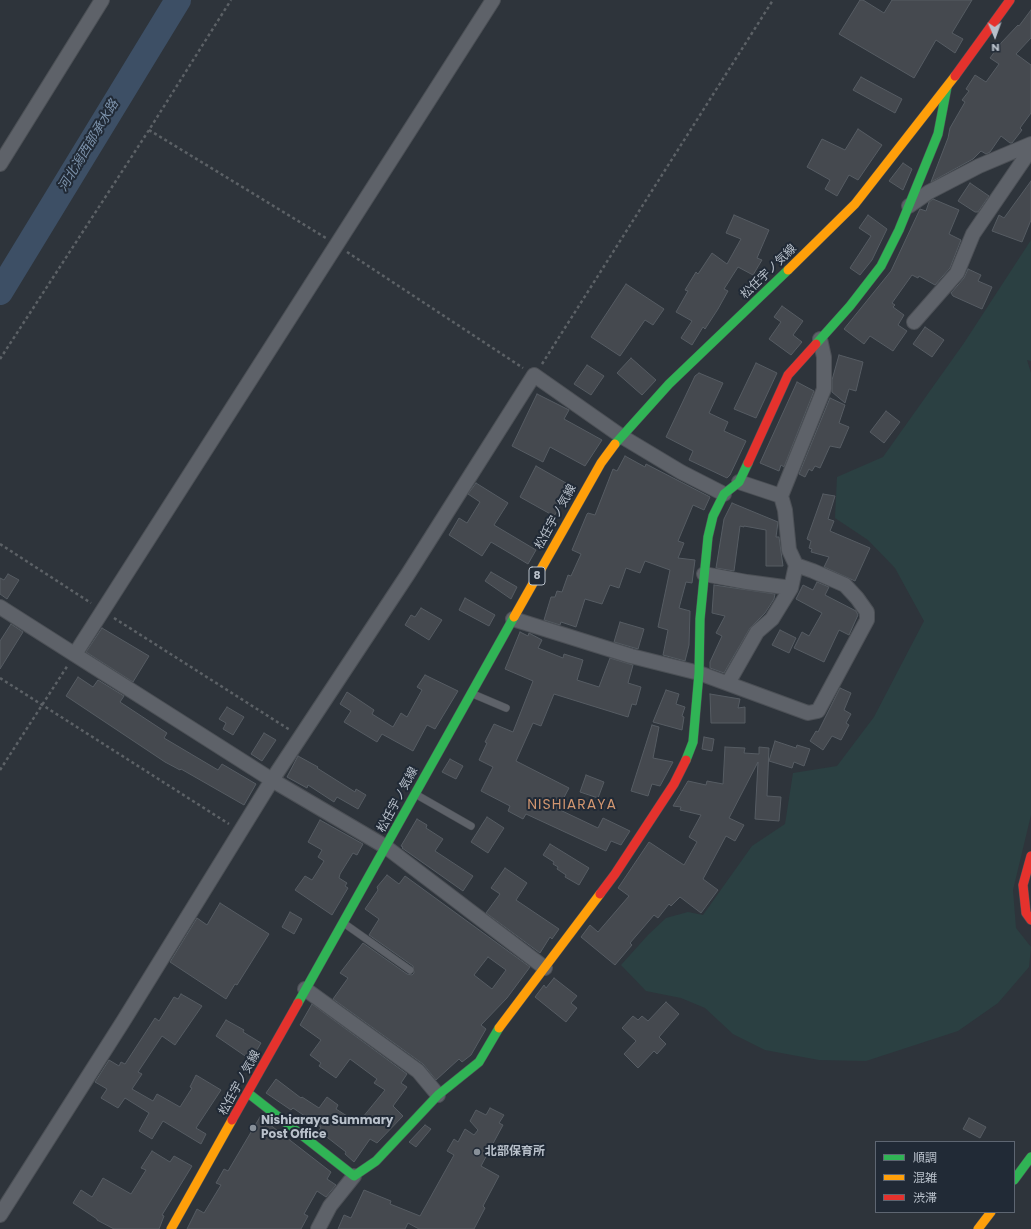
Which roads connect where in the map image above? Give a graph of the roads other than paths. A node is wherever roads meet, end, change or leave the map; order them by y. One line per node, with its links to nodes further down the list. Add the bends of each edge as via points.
1 (102, 0): 7 (street)
2 (493, 0): 20 (street)
3 (1010, 0): 4 (main road, 松任宇ノ気線 / 8)
4 (947, 87): 8 (main road, via 938,134); 11 (main road, 松任宇ノ気線 / 8, via 855,204 669,384)
5 (1031, 144): 8 (street, via 979,166)
6 (1031, 149): 9 (street, via 973,234 957,273)
7 (0, 164)
8 (908, 206): 10 (main road, via 881,266)
9 (914, 322)
10 (820, 339): 12 (main road, via 788,375); 14 (street, via 824,356 824,389)
11 (621, 436): 13 (street); 19 (main road, 松任宇ノ気線 / 8, via 601,463); 25 (street, via 534,375)
12 (740, 482): 13 (main road); 14 (street)
13 (724, 494): 16 (main road, via 713,516)
14 (781, 496): 15 (street, via 789,550)
15 (796, 565): 17 (street); 22 (street, via 845,585 867,612 867,620 818,711 808,713)
16 (704, 574): 17 (street); 21 (main road)
17 (791, 588): 22 (street, via 772,619 757,632)
18 (0, 607): 20 (street)
19 (513, 619): 21 (street, via 631,656); 23 (main road, 松任宇ノ気線 / 8)
20 (75, 654): 25 (street)
21 (699, 673): 22 (street); 32 (main road, via 693,742 684,765 615,874)
22 (728, 683)
23 (471, 693): 24 (lane); 26 (main road, 松任宇ノ気線 / 8)
24 (506, 708)
25 (272, 780): 28 (street); 41 (street)
26 (415, 794): 27 (lane); 28 (main road, 松任宇ノ気線 / 8)
27 (471, 826)
28 (386, 847): 31 (main road, 松任宇ノ気線 / 8); 32 (street)
29 (1031, 856): 30 (main road, via 1023,884 1026,912)
30 (1031, 920)
31 (343, 923): 33 (lane); 34 (main road, 松任宇ノ気線 / 8)
32 (545, 968): 36 (main road, via 506,1017 479,1062)
33 (410, 970)
34 (305, 989): 35 (main road, 松任宇ノ気線 / 8); 36 (street, via 418,1071)
35 (248, 1094): 38 (main road); 42 (main road, 松任宇ノ気線 / 8)
36 (438, 1095): 38 (main road, via 376,1161)
37 (1031, 1157): 39 (main road)
38 (354, 1176): 43 (street, via 330,1206)
39 (1015, 1179)
40 (990, 1213): 44 (main road)
41 (0, 1215)
42 (171, 1229)
43 (318, 1229)
44 (978, 1229)

